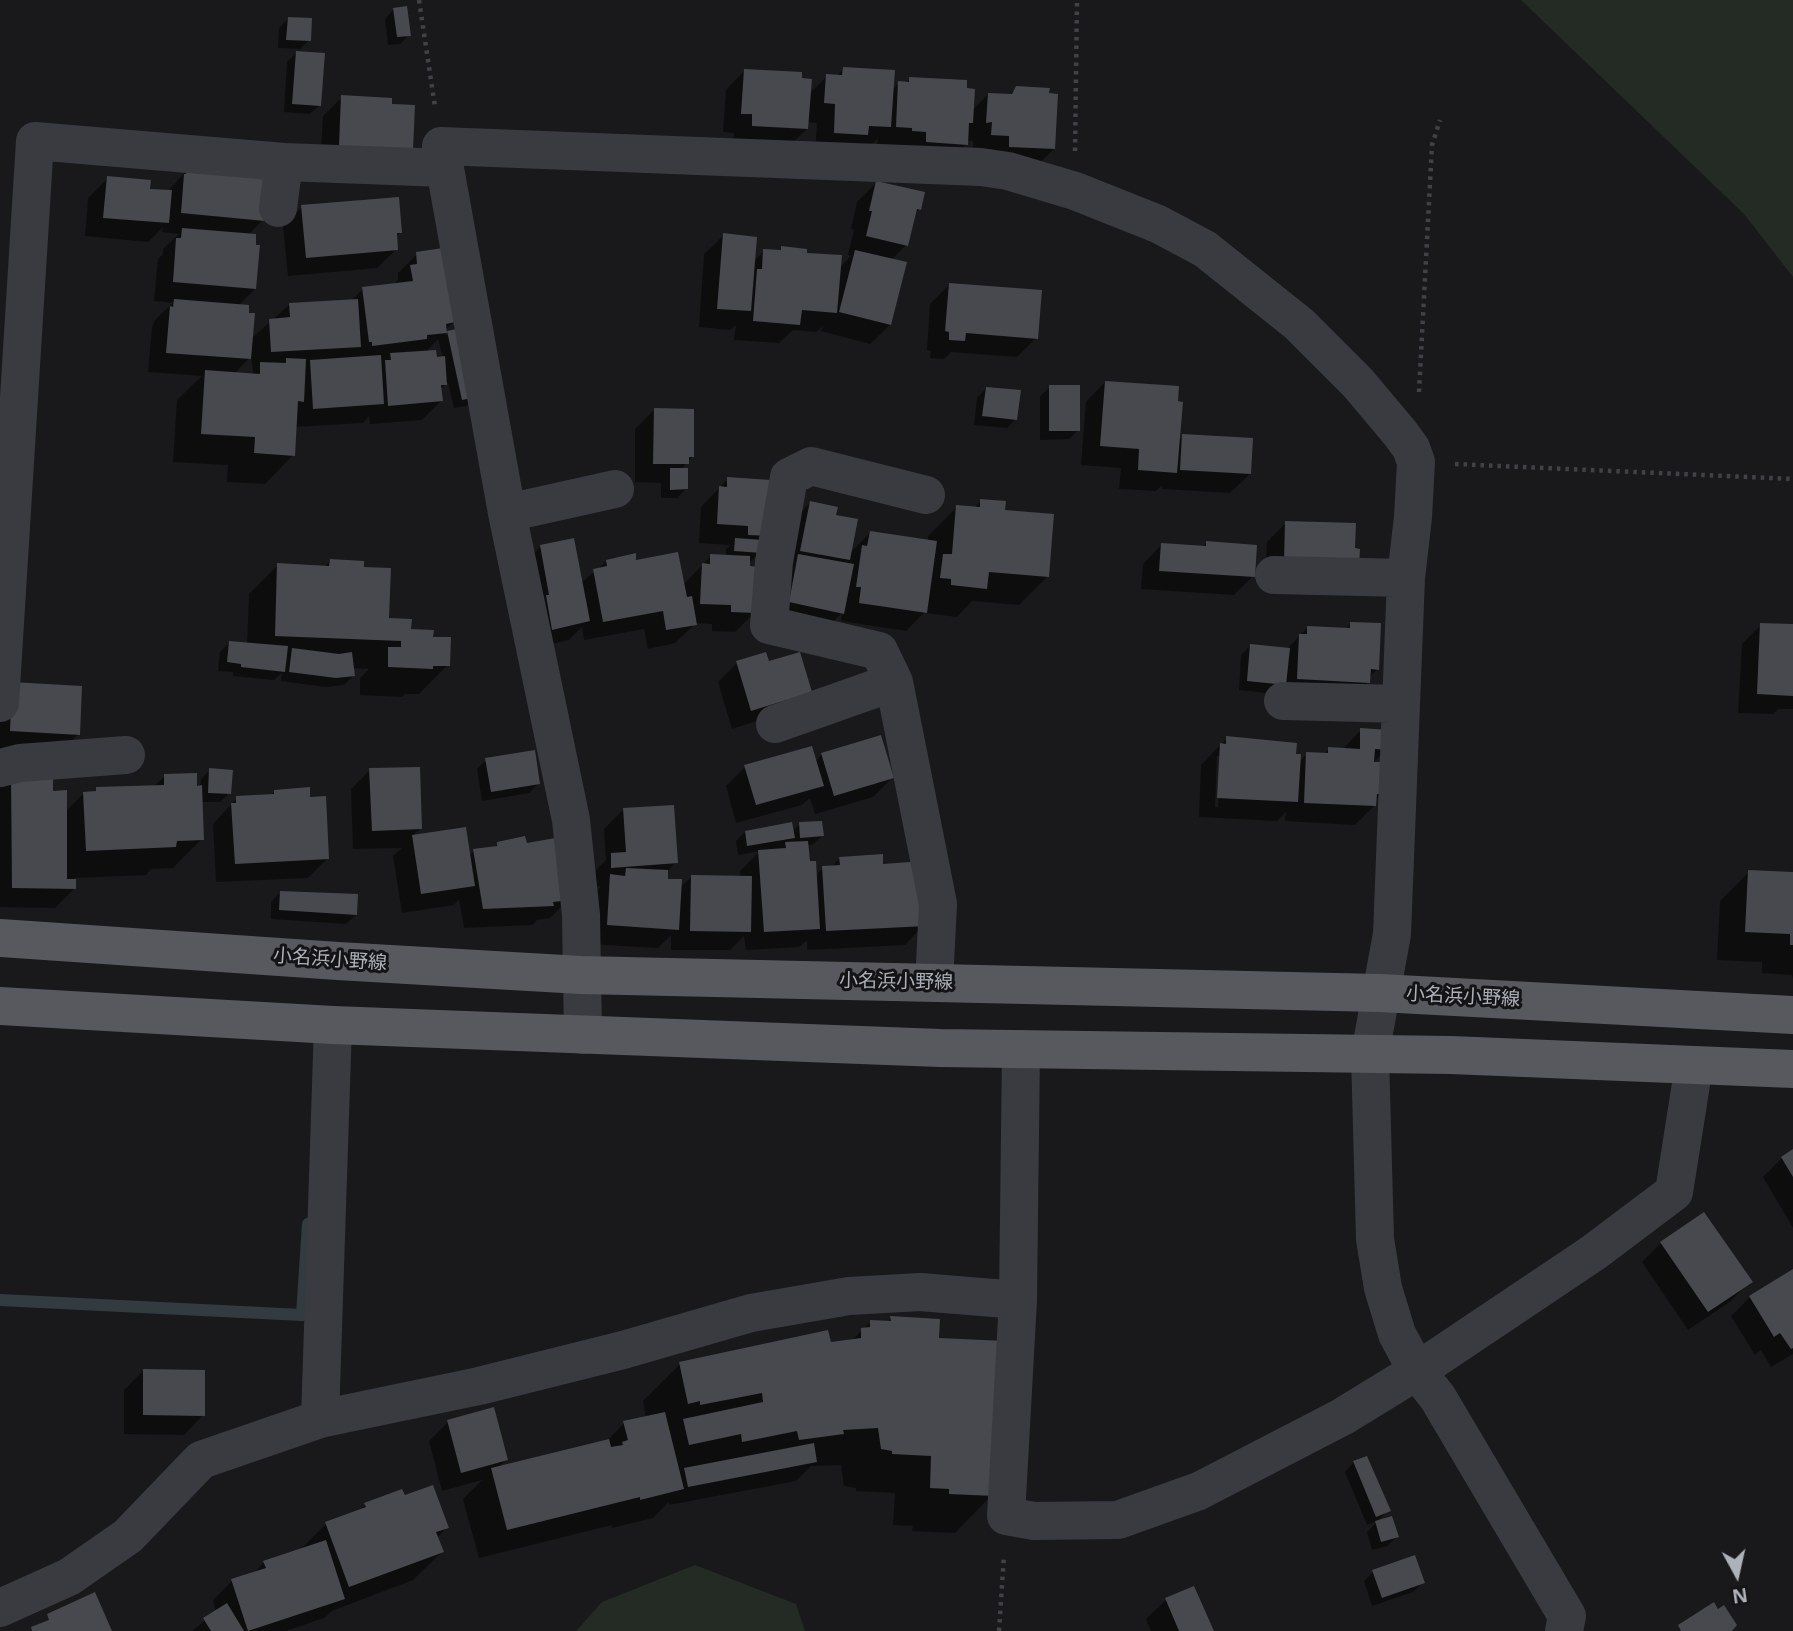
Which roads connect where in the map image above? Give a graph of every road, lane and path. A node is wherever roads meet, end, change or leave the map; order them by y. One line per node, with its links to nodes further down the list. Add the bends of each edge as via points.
1 (419, 0): 4 (path)
2 (1077, 0): 6 (path)
3 (1440, 120): 8 (path, via 1432,145)
4 (443, 157): 5 (street); 6 (street, via 981,167); 12 (street)
5 (284, 162): 7 (street); 17 (street, via 35,141)
6 (1075, 191): 8 (street, via 1158,224 1205,249 1299,324 1358,383)
7 (278, 208)
8 (1414, 455): 9 (path); 14 (street)
9 (1793, 479)
10 (614, 489): 12 (street)
11 (926, 495): 15 (street, via 811,466 789,477 774,562 769,625 879,651)
12 (507, 513): 23 (street, via 571,820 581,915)
13 (1274, 575): 14 (street)
14 (1406, 578): 18 (street)
15 (894, 682): 19 (street); 24 (street, via 938,904)
16 (1283, 701): 18 (street)
17 (0, 703)
18 (1401, 704): 25 (street, via 1392,934)
19 (775, 724)
20 (126, 755): 21 (street, via 20,762)
21 (0, 768)
22 (0, 938): 23 (main road, 小名浜小野線)
23 (581, 975): 24 (main road, 小名浜小野線); 29 (street)
24 (934, 983): 25 (main road, 小名浜小野線)
25 (1380, 993): 27 (main road, 小名浜小野線); 31 (street)
26 (0, 1006): 28 (main road)
27 (1793, 1015)
28 (333, 1025): 29 (main road); 36 (street)
29 (583, 1035): 30 (main road)
30 (1021, 1049): 31 (main road); 34 (street)
31 (1370, 1054): 32 (main road); 35 (street, via 1377,1251 1397,1334)
32 (1695, 1065): 33 (main road); 35 (street, via 1674,1192 1593,1253)
33 (1793, 1069)
34 (1018, 1300): 36 (street, via 920,1292 849,1296 751,1313 518,1377); 37 (street)
35 (1417, 1371): 37 (street, via 1342,1417 1199,1491 1118,1520 1034,1521); 40 (street, via 1438,1398 1567,1616)
36 (320, 1419): 38 (street, via 201,1460 128,1536 69,1577)
37 (1006, 1516): 39 (path)
38 (0, 1608)
39 (999, 1631)
40 (1564, 1631)

